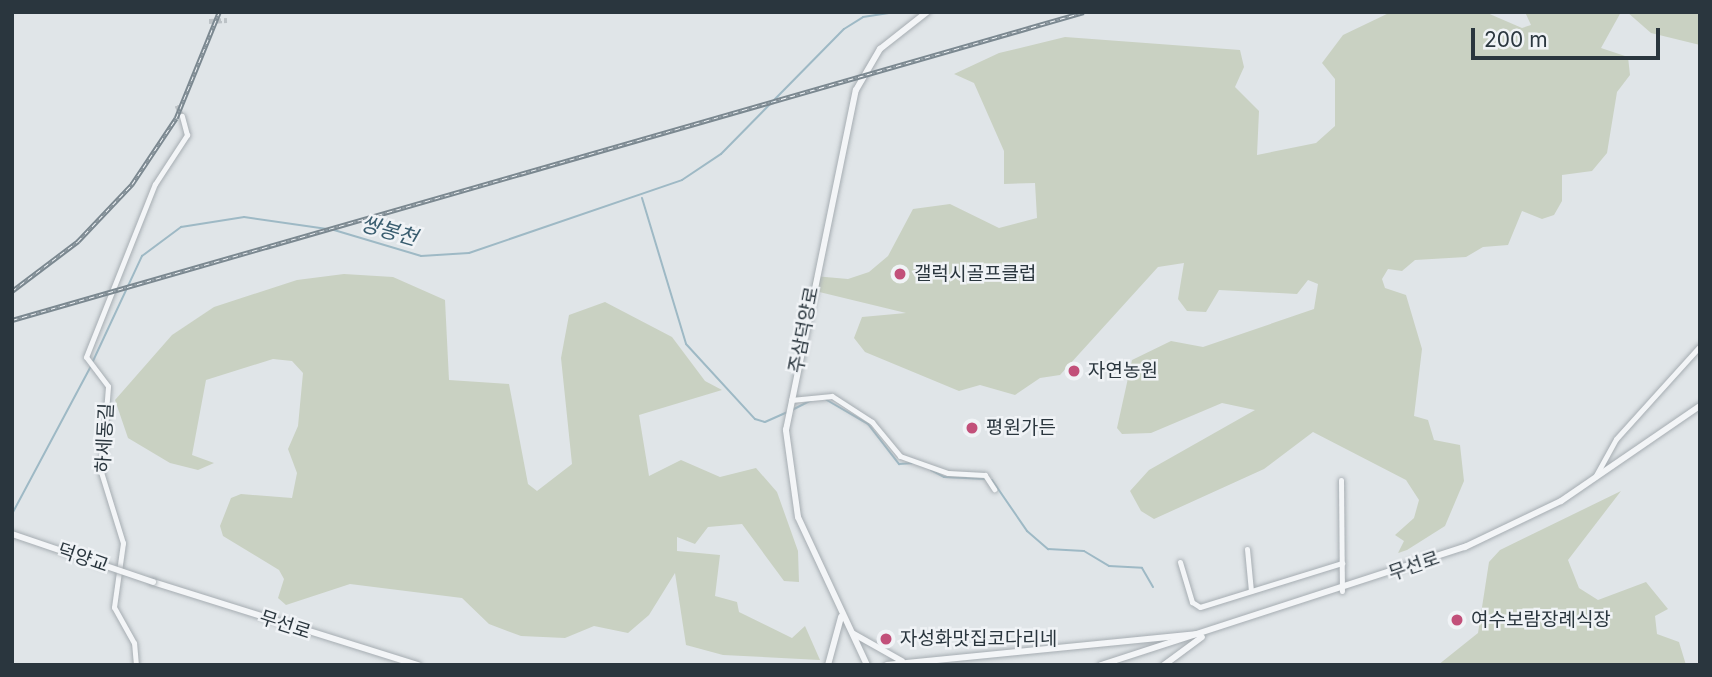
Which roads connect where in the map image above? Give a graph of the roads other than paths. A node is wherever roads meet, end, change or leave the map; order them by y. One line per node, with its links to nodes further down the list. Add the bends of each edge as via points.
1 (927, 12): 4 (street, 주삼덕양로, via 880,50 856,90)
2 (182, 116): 20 (street, 하세동길, via 187,135 155,184 87,358 107,382 111,411 102,478 123,543 114,607 134,643)
3 (1700, 346): 7 (street, via 1616,439)
4 (790, 402): 8 (street, via 832,397 872,422 900,456 944,472 987,476); 16 (street, 주삼덕양로, via 786,460 795,505)
5 (1700, 405): 7 (street, 무선로)
6 (1341, 480): 12 (street)
7 (1593, 480): 15 (street, 무선로, via 1497,533)
8 (994, 489)
9 (12, 534): 13 (street, 덕양교, bridge)
10 (1247, 549): 14 (street)
11 (1180, 562): 14 (street, via 1195,606)
12 (1342, 563): 14 (street); 15 (street)
13 (153, 582): 21 (street, 무선로)
14 (1251, 591)
15 (1342, 591): 18 (street, 무선로)
16 (841, 615): 17 (street, 주삼덕양로); 22 (street)
17 (850, 631): 19 (street, via 879,654); 23 (street, 주삼덕양로)
18 (1206, 634): 19 (street); 25 (street, 무선로); 26 (street)
19 (909, 663): 24 (street)
20 (136, 665)
21 (418, 665)
22 (828, 665)
23 (867, 665)
24 (887, 665)
25 (1101, 665)
26 (1164, 665)

